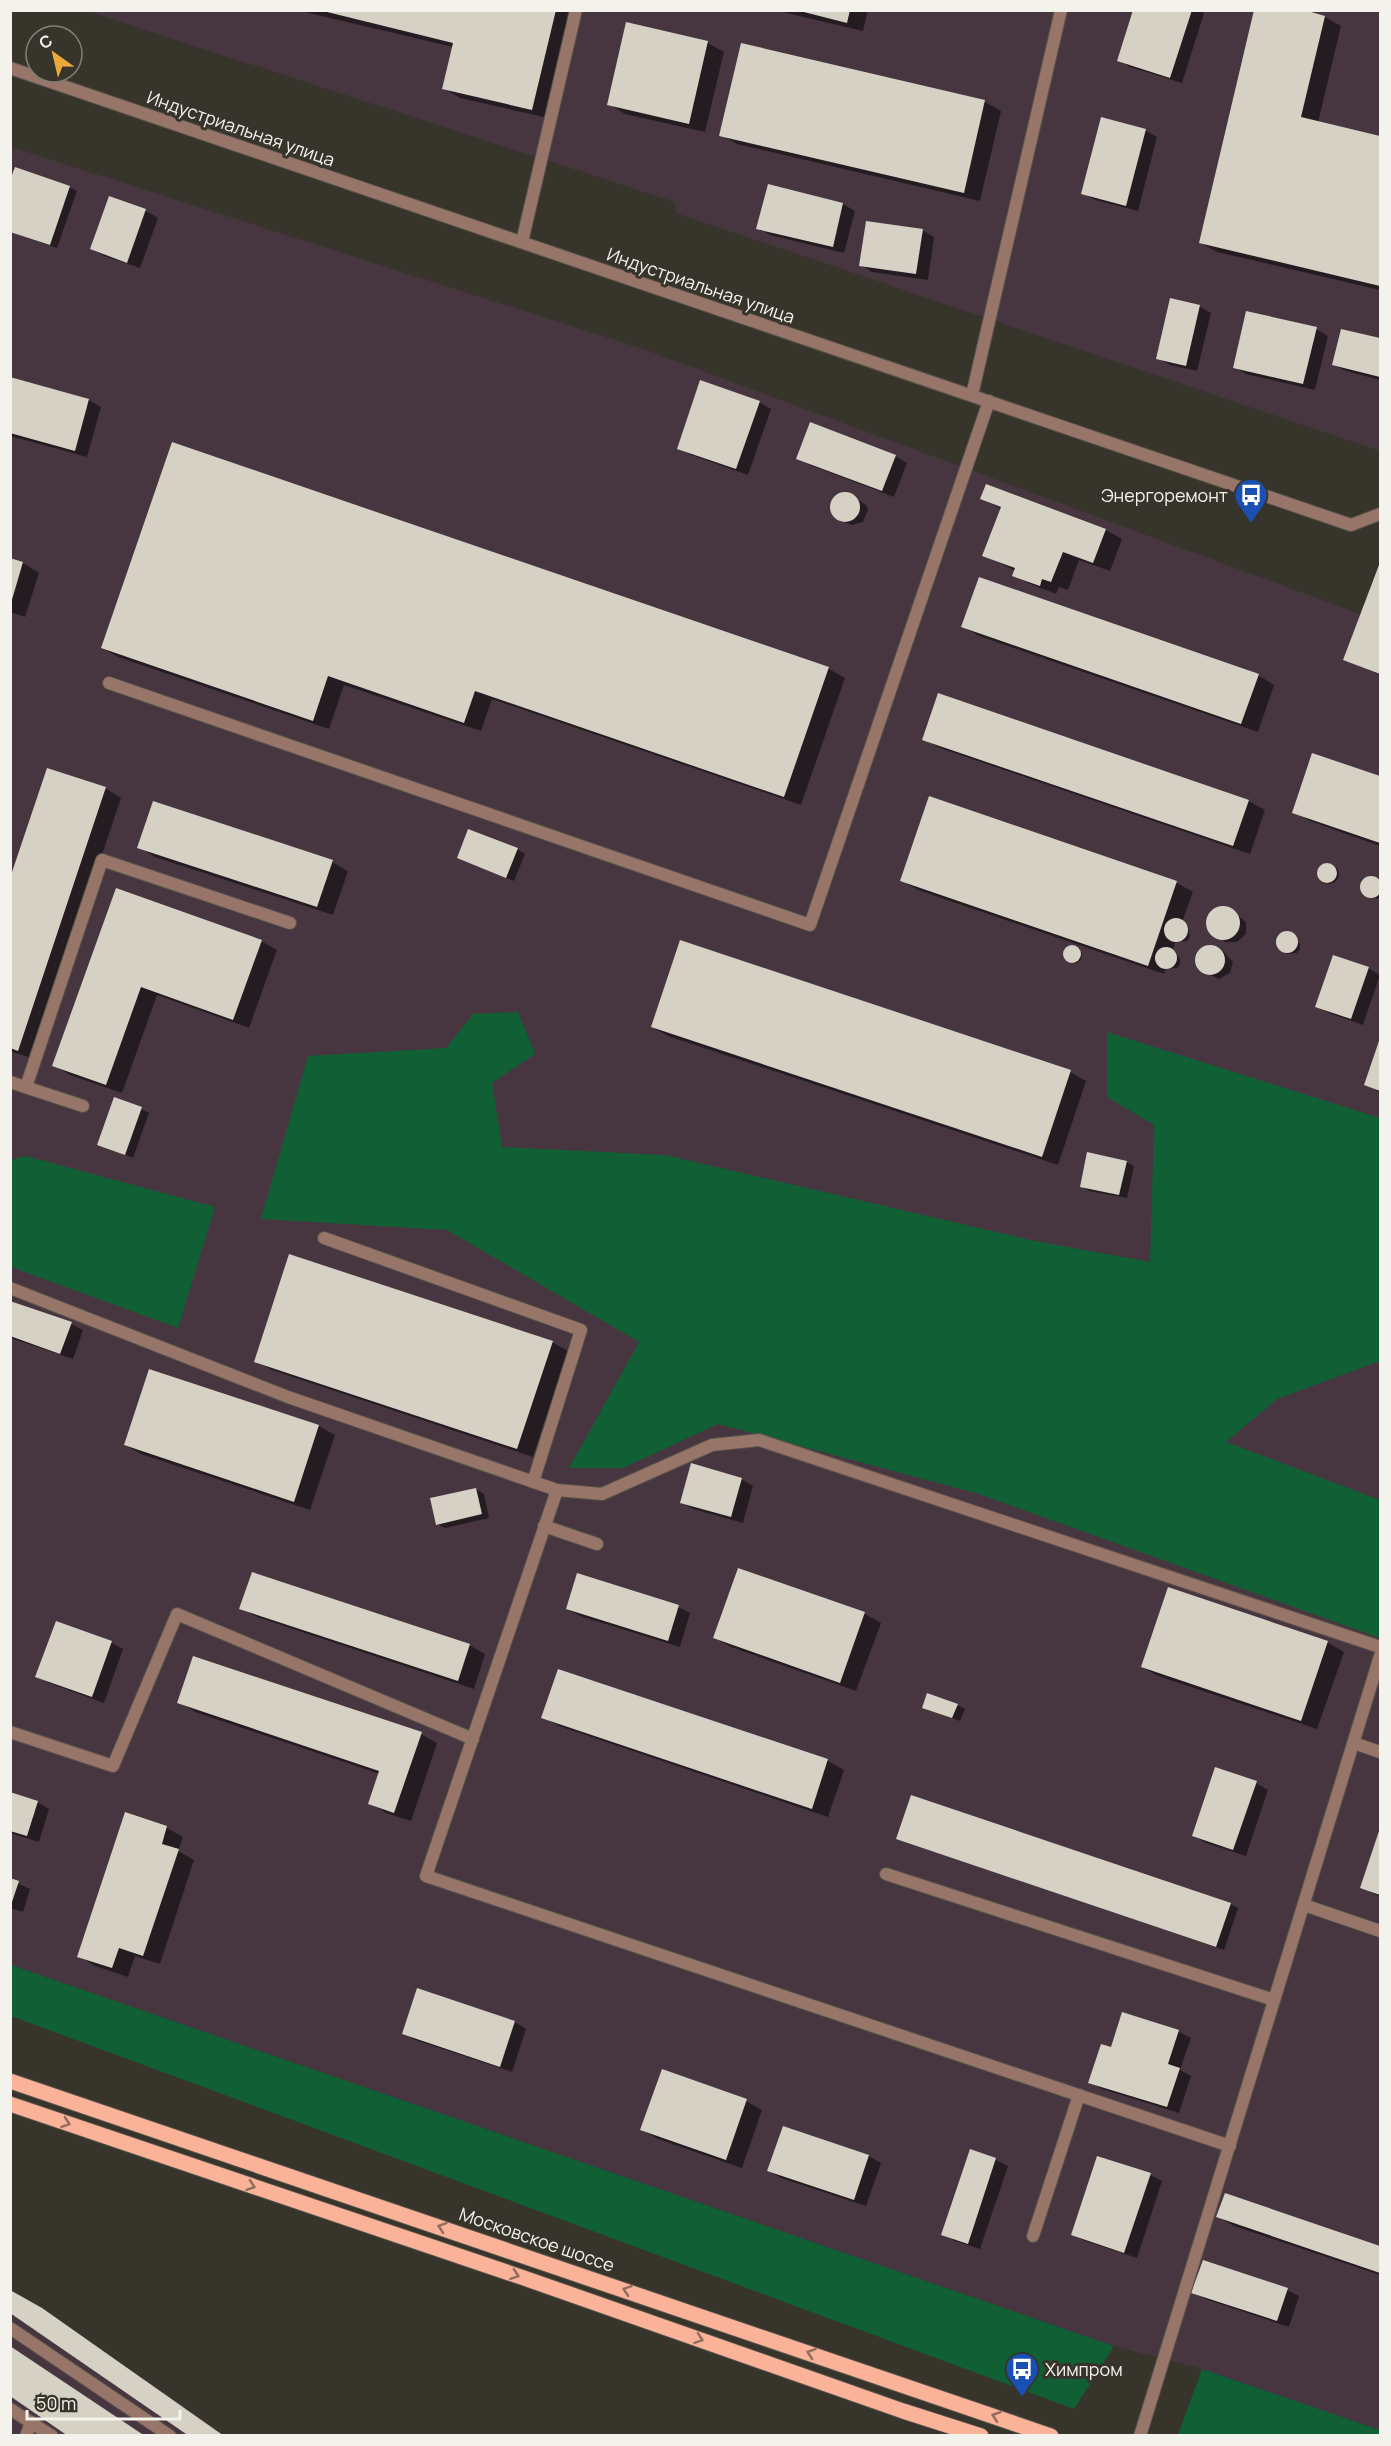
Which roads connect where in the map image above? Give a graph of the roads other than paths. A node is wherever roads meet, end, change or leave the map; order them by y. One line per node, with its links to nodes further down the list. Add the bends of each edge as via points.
1 (576, 10): 4 (street)
2 (1061, 10): 5 (street)
3 (10, 68): 4 (street, Индустриальная улица)
4 (522, 242): 5 (street, Индустриальная улица)
5 (972, 396): 6 (street, Индустриальная улица)
6 (989, 401): 7 (street, Индустриальная улица, via 1351,525); 8 (street, via 810,925)
7 (1380, 514)
8 (109, 683)
9 (290, 923): 11 (street, via 102,860)
10 (10, 1082): 11 (street)
11 (26, 1087): 12 (street)
12 (83, 1106)
13 (324, 1238): 15 (street, via 581,1330)
14 (10, 1288): 15 (street, via 288,1397)
15 (533, 1482): 16 (street)
16 (557, 1490): 17 (street); 19 (street, via 602,1494 712,1445 759,1440)
17 (544, 1526): 18 (street); 22 (street)
18 (597, 1544)
19 (1380, 1647)
20 (1380, 1656): 23 (street)
21 (10, 1732): 22 (street, via 113,1766 177,1614)
22 (473, 1739): 30 (street, via 426,1876)
23 (1354, 1743): 24 (street); 26 (street)
24 (1380, 1752)
25 (886, 1874): 28 (street)
26 (1304, 1905): 27 (street); 28 (street)
27 (1380, 1930)
28 (1274, 2000): 32 (street)
29 (10, 2081): 41 (main road, Московское шоссе, one-way to 29)
30 (1079, 2095): 32 (street); 33 (street)
31 (10, 2104): 40 (main road, one-way to 40)
32 (1230, 2146): 42 (street)
33 (1033, 2236)
34 (10, 2328): 39 (street)
35 (10, 2409): 36 (street)
36 (31, 2422): 37 (street); 38 (street)
37 (26, 2436)
38 (52, 2436)
39 (170, 2436)
40 (981, 2436)
41 (1051, 2436)
42 (1140, 2436)

